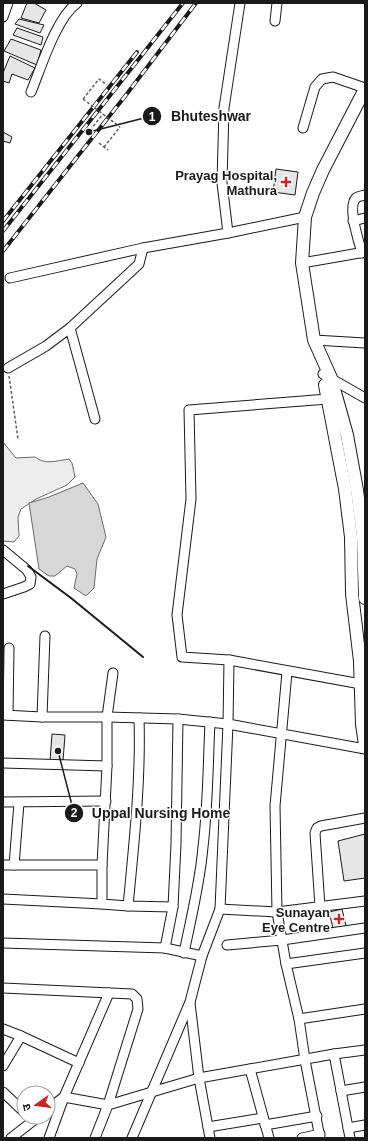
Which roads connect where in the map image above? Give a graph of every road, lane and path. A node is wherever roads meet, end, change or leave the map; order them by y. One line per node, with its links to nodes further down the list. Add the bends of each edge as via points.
1 (8, 3): 5 (street)
2 (77, 3): 9 (street, via 55,34)
3 (240, 3): 22 (street, via 224,108 222,183)
4 (277, 3): 6 (street)
5 (3, 17)
6 (275, 21)
7 (107, 85): 10 (path, bridge, via 99,79 83,99)
8 (365, 88): 11 (street, via 333,77 322,79 315,87); 19 (main road, via 323,170)
9 (31, 92)
10 (103, 114): 13 (path); 16 (path, bridge, via 120,127)
11 (303, 128)
12 (84, 132): 13 (path)
13 (87, 134): 14 (path)
14 (90, 136)
15 (99, 143): 16 (path)
16 (104, 147): 17 (path)
17 (108, 150)
18 (365, 195): 21 (street, via 353,202)
19 (305, 217): 22 (street); 25 (main road)
20 (365, 218): 21 (street)
21 (353, 220): 24 (street)
22 (228, 233): 23 (street)
23 (143, 248): 26 (street); 27 (street, via 139,264)
24 (363, 253): 25 (street)
25 (302, 263): 28 (main road)
26 (10, 278)
27 (70, 328): 30 (street, via 46,346); 34 (street)
28 (314, 340): 29 (street); 31 (main road)
29 (365, 343)
30 (8, 368): 35 (path)
31 (327, 376): 32 (main road); 33 (street); 36 (main road, via 347,435)
32 (328, 398): 43 (street, via 189,410 191,499 177,615 182,657); 46 (main road, via 345,489 351,538 352,594 360,661)
33 (365, 398)
34 (95, 419)
35 (18, 439)
36 (364, 537): 39 (main road)
37 (3, 550): 38 (street, via 27,570 31,577 30,584 24,588)
38 (3, 594)
39 (365, 594): 40 (main road)
40 (365, 598)
41 (45, 636): 48 (street)
42 (10, 648): 47 (street)
43 (229, 660): 44 (street); 53 (street)
44 (287, 672): 46 (street); 54 (street)
45 (113, 673): 49 (street)
46 (360, 684): 55 (main road)
47 (6, 715): 48 (street)
48 (42, 717): 49 (street)
49 (107, 717): 50 (street); 58 (street)
50 (139, 718): 51 (street); 69 (street, via 139,783)
51 (178, 719): 52 (street); 70 (street)
52 (210, 722): 53 (street); 79 (street, via 203,848 198,887)
53 (228, 724): 54 (street); 72 (street)
54 (282, 735): 56 (street); 73 (street, via 275,806)
55 (365, 745)
56 (365, 749)
57 (3, 763): 58 (street)
58 (107, 766): 59 (street)
59 (106, 801): 61 (street); 65 (street)
60 (3, 802): 61 (street)
61 (19, 803): 64 (street)
62 (365, 818): 71 (street, via 317,828 315,833)
63 (3, 865): 64 (street)
64 (14, 865): 65 (street)
65 (102, 865): 68 (street)
66 (3, 899): 68 (street)
67 (365, 901): 71 (street)
68 (102, 904): 69 (street)
69 (128, 906): 70 (street)
70 (173, 907): 78 (street)
71 (320, 907): 73 (street)
72 (220, 909): 73 (street); 81 (street)
73 (277, 912): 75 (street)
74 (365, 928): 75 (street)
75 (282, 940): 77 (street); 82 (street)
76 (3, 943): 78 (street)
77 (227, 946)
78 (165, 948): 79 (street)
79 (184, 953): 81 (street)
80 (365, 953): 82 (street)
81 (202, 956): 85 (street)
82 (286, 964): 87 (street)
83 (3, 988): 84 (street)
84 (109, 993): 93 (street); 104 (street, via 132,994 137,999 138,1008)
85 (190, 1002): 96 (street); 100 (street)
86 (365, 1009): 87 (street)
87 (299, 1020): 92 (street)
88 (3, 1029): 89 (street)
89 (21, 1036): 93 (street); 94 (street)
90 (365, 1050): 91 (street)
91 (334, 1054): 92 (street); 98 (street)
92 (305, 1060): 95 (street); 105 (street)
93 (79, 1063): 101 (street)
94 (3, 1066)
95 (250, 1069): 96 (street); 106 (street)
96 (199, 1078): 100 (street); 109 (street)
97 (365, 1087): 98 (street)
98 (341, 1091): 110 (street)
99 (3, 1092): 103 (street)
100 (151, 1092): 104 (street); 115 (street)
101 (64, 1097): 102 (street); 104 (street); 113 (street)
102 (56, 1103)
103 (16, 1104)
104 (108, 1105): 114 (street)
105 (317, 1116): 106 (street); 111 (street)
106 (264, 1122): 109 (street); 117 (street)
107 (25, 1125): 112 (street)
108 (365, 1125): 110 (street)
109 (208, 1127): 116 (street)
110 (348, 1128): 119 (street)
111 (320, 1136): 118 (street)
112 (11, 1138)
113 (50, 1138)
114 (95, 1138)
115 (132, 1138)
116 (210, 1138)
117 (269, 1138)
118 (302, 1138)
119 (350, 1138)

